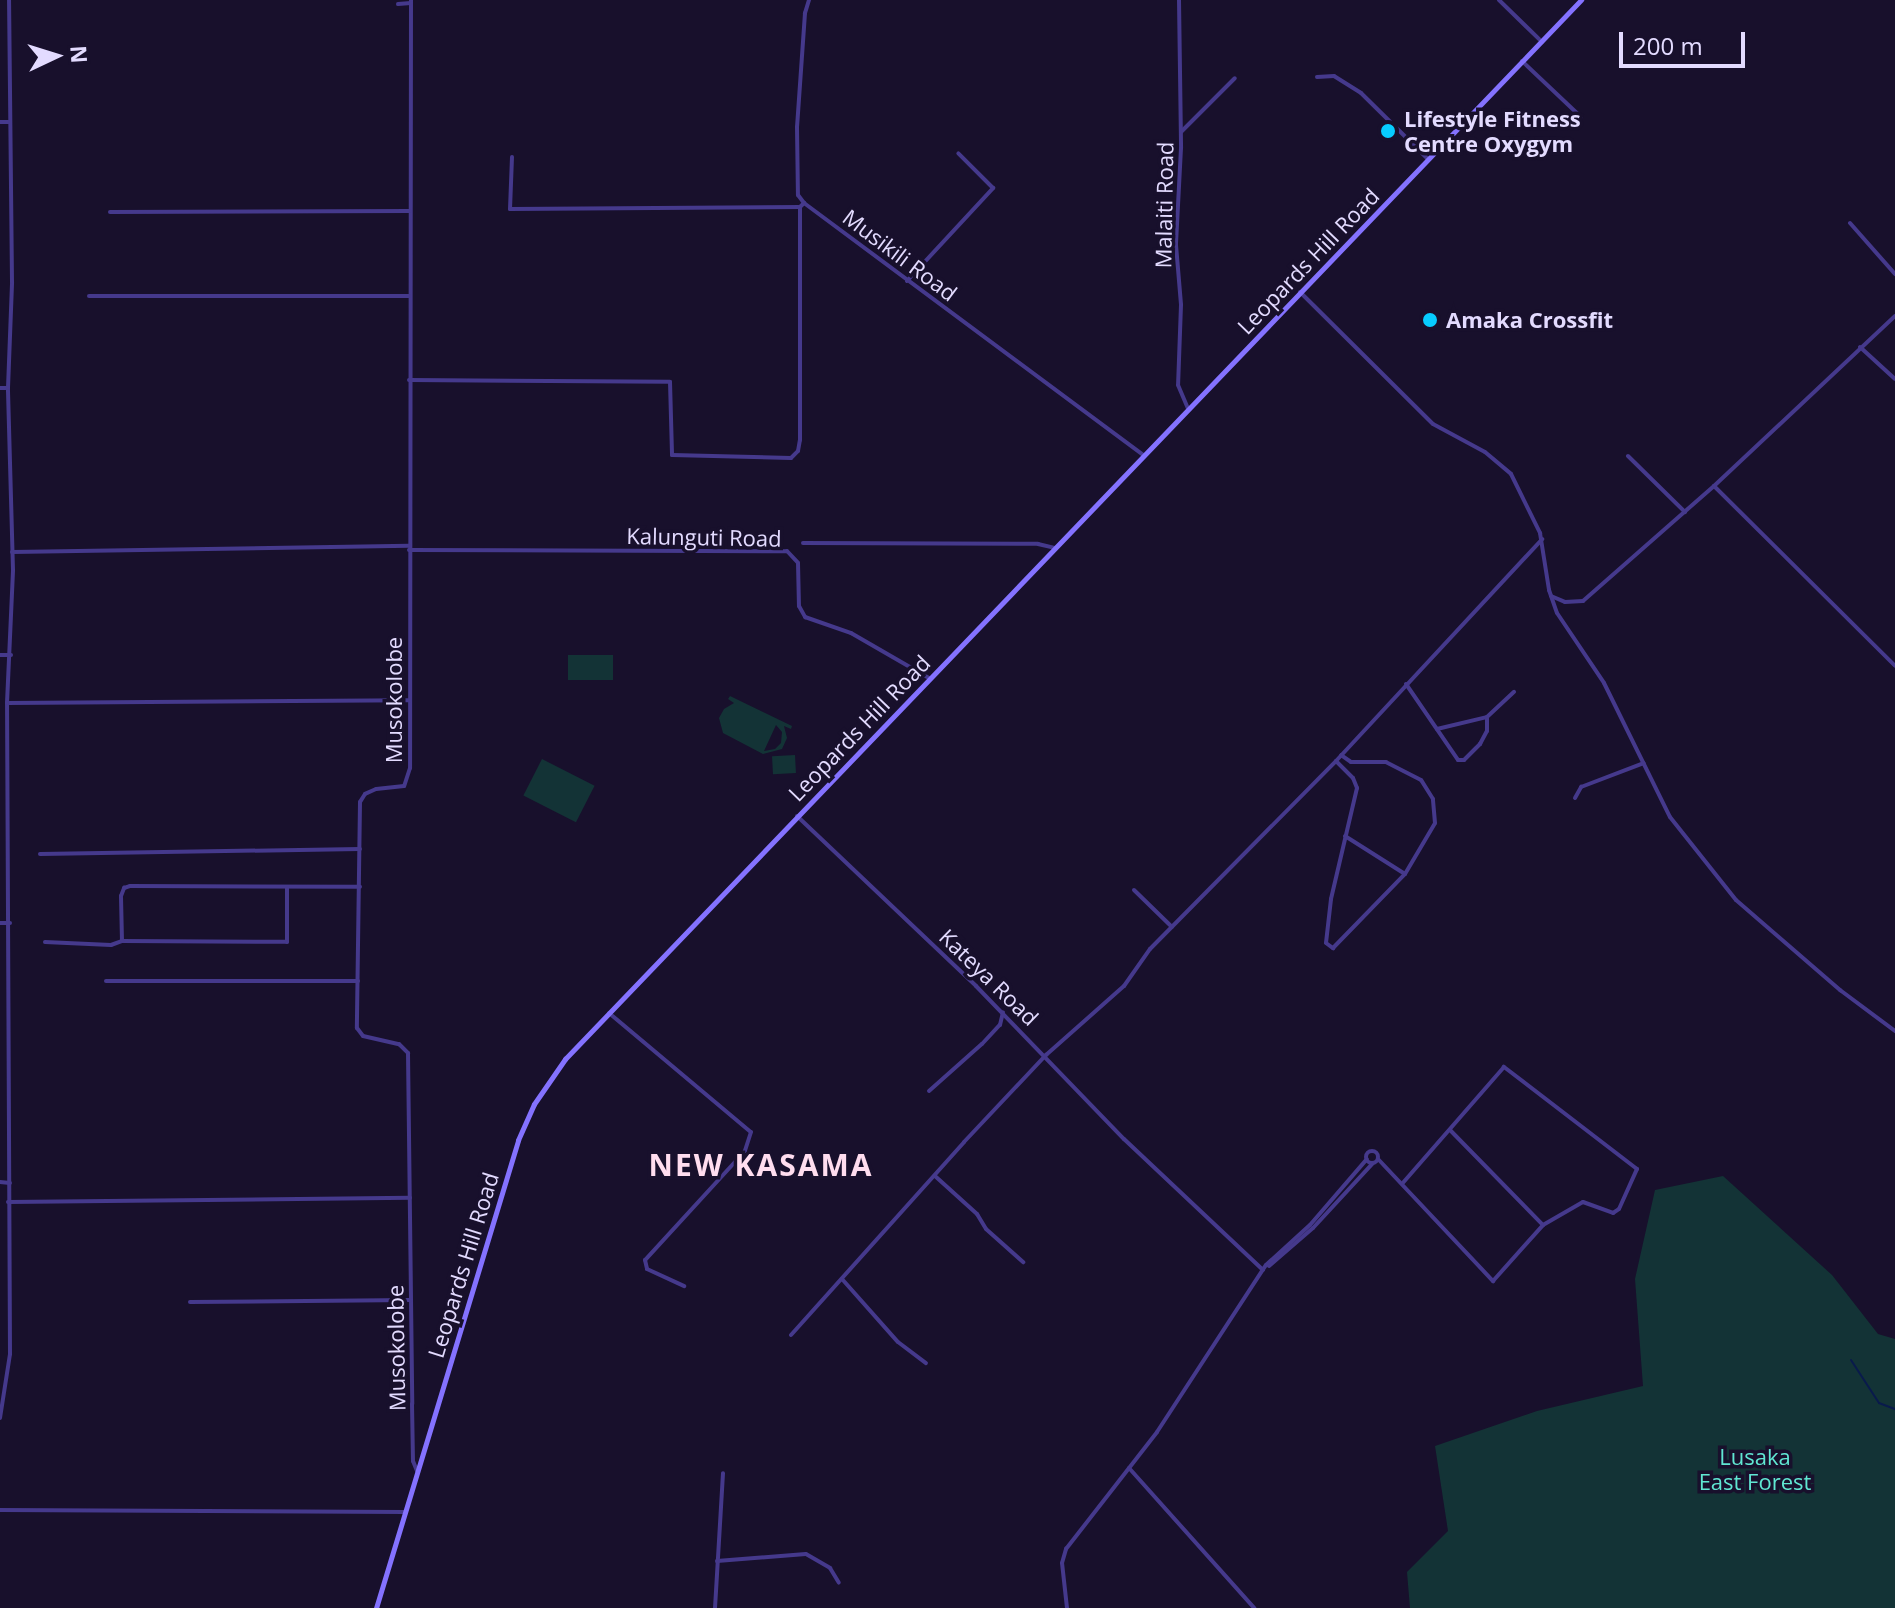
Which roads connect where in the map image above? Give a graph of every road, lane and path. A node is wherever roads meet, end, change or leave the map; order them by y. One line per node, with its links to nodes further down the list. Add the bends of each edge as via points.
1 (9, 0): 14 (street)
2 (809, 0): 19 (street, via 797,127)
3 (1179, 0): 15 (street, Malaiti Road)
4 (1499, 0): 8 (street)
5 (1581, 0): 8 (main road, Leopards Hill Road)
6 (411, 2): 7 (street); 20 (street, Musokolobe)
7 (398, 4)
8 (1542, 42): 9 (main road, Leopards Hill Road)
9 (1522, 61): 12 (street); 18 (main road, Leopards Hill Road)
10 (1317, 77): 18 (street, via 1334,76 1361,93)
11 (1235, 78): 15 (street)
12 (1581, 117)
13 (0, 122): 14 (street)
14 (9, 122): 33 (street)
15 (1181, 132): 34 (street, Malaiti Road, via 1178,385)
16 (958, 153): 24 (street, via 993,188)
17 (512, 157): 19 (street, via 510,209)
18 (1429, 160): 25 (main road, Leopards Hill Road)
19 (802, 205): 24 (street, Musikili Road); 31 (street, via 800,440 791,458 672,455 670,382)
20 (410, 211): 21 (street); 27 (street, Musokolobe)
21 (110, 212)
22 (1850, 223): 23 (street)
23 (1895, 274)
24 (907, 281): 35 (street, Musikili Road)
25 (1300, 292): 34 (main road, Leopards Hill Road); 39 (street, via 1433,424 1500,462 1521,491)
26 (89, 296): 27 (street)
27 (409, 296): 31 (street, Musokolobe)
28 (1895, 316): 29 (street)
29 (1860, 347): 30 (street); 37 (street)
30 (1895, 379)
31 (409, 380): 41 (street, Musokolobe)
32 (0, 388): 33 (street)
33 (8, 388): 43 (street)
34 (1188, 408): 35 (main road, Leopards Hill Road)
35 (1143, 455): 42 (main road, Leopards Hill Road)
36 (1628, 456): 38 (street)
37 (1714, 486): 38 (street); 47 (street)
38 (1685, 512): 44 (street, via 1583,601)
39 (1542, 539): 44 (street); 49 (street)
40 (803, 543): 42 (street)
41 (409, 548): 43 (street); 48 (street, Kalunguti Road, via 787,551 798,563 799,606 805,617 851,633); 51 (street, Musokolobe)
42 (1055, 548): 48 (main road, Leopards Hill Road)
43 (12, 552): 46 (street)
44 (1551, 596): 57 (street)
45 (0, 655): 46 (street)
46 (11, 655): 52 (street)
47 (1895, 666)
48 (929, 678): 59 (main road, Leopards Hill Road)
49 (1406, 684): 54 (street); 55 (street)
50 (1514, 692): 53 (street)
51 (410, 700): 52 (street); 61 (street, Musokolobe, via 409,779 404,786 376,789 362,797)
52 (7, 703): 68 (street)
53 (1487, 717): 54 (street); 54 (street, via 1480,744 1461,761)
54 (1437, 729)
55 (1341, 755): 56 (street); 63 (street, via 1351,762 1390,763 1430,791 1434,827)
56 (1336, 761): 60 (street, via 1357,788); 69 (street)
57 (1644, 763): 58 (street, via 1581,787); 76 (street, via 1670,817 1736,900)
58 (1575, 798)
59 (797, 816): 74 (main road, Leopards Hill Road); 75 (street, Kateya Road)
60 (1345, 836): 63 (street); 63 (street, via 1327,946 1333,948)
61 (360, 849): 62 (street); 65 (street, Musokolobe)
62 (40, 854)
63 (1405, 874)
64 (287, 887): 65 (street); 70 (street, via 124,888); 70 (street, via 287,942)
65 (360, 887): 73 (street, Musokolobe)
66 (1134, 890): 69 (street)
67 (0, 923): 68 (street)
68 (10, 923): 85 (street)
69 (1172, 927): 77 (street, via 1144,955 1124,986)
70 (122, 941): 71 (street)
71 (45, 942)
72 (106, 981): 73 (street)
73 (358, 981): 87 (street, Musokolobe, via 359,1033 399,1044 408,1053)
74 (608, 1012): 93 (street, via 751,1132 745,1151 645,1260 647,1269); 100 (main road, Leopards Hill Road, via 565,1059 525,1122)
75 (1003, 1012): 77 (street, Kateya Road); 78 (street, via 1000,1025)
76 (1895, 1031)
77 (1046, 1055): 83 (street); 91 (street, Kateya Road, via 1153,1166)
78 (929, 1091)
79 (1450, 1130): 86 (street); 89 (street); 89 (street, via 1504,1067 1637,1169 1613,1213 1583,1202)
80 (1367, 1159): 81 (street, via 1371,1151); 82 (street); 91 (street)
81 (1378, 1159): 82 (street); 86 (street)
82 (1373, 1163): 91 (street, via 1313,1228)
83 (935, 1176): 90 (street); 92 (street)
84 (0, 1182): 85 (street)
85 (10, 1183): 88 (street)
86 (1402, 1184): 89 (street, via 1493,1281)
87 (411, 1198): 88 (street); 94 (street, Musokolobe)
88 (8, 1202): 98 (street, via 10,1354)
89 (1543, 1225)
90 (1023, 1262)
91 (1265, 1268): 99 (street)
92 (842, 1279): 96 (street); 97 (street, via 890,1333)
93 (684, 1286)
94 (411, 1300): 95 (street); 100 (street, Musokolobe)
95 (190, 1302)
96 (791, 1335)
97 (926, 1363)
98 (0, 1418)
99 (1129, 1468): 108 (street, via 1063,1555); 109 (street)
100 (417, 1471): 103 (main road, Leopards Hill Road)
101 (723, 1473): 104 (street)
102 (0, 1510): 103 (street)
103 (405, 1512): 106 (main road, Leopards Hill Road)
104 (717, 1561): 105 (street, via 806,1554 830,1568); 107 (street)
105 (839, 1583)
106 (376, 1608)
107 (715, 1608)
108 (1067, 1608)
109 (1254, 1608)

